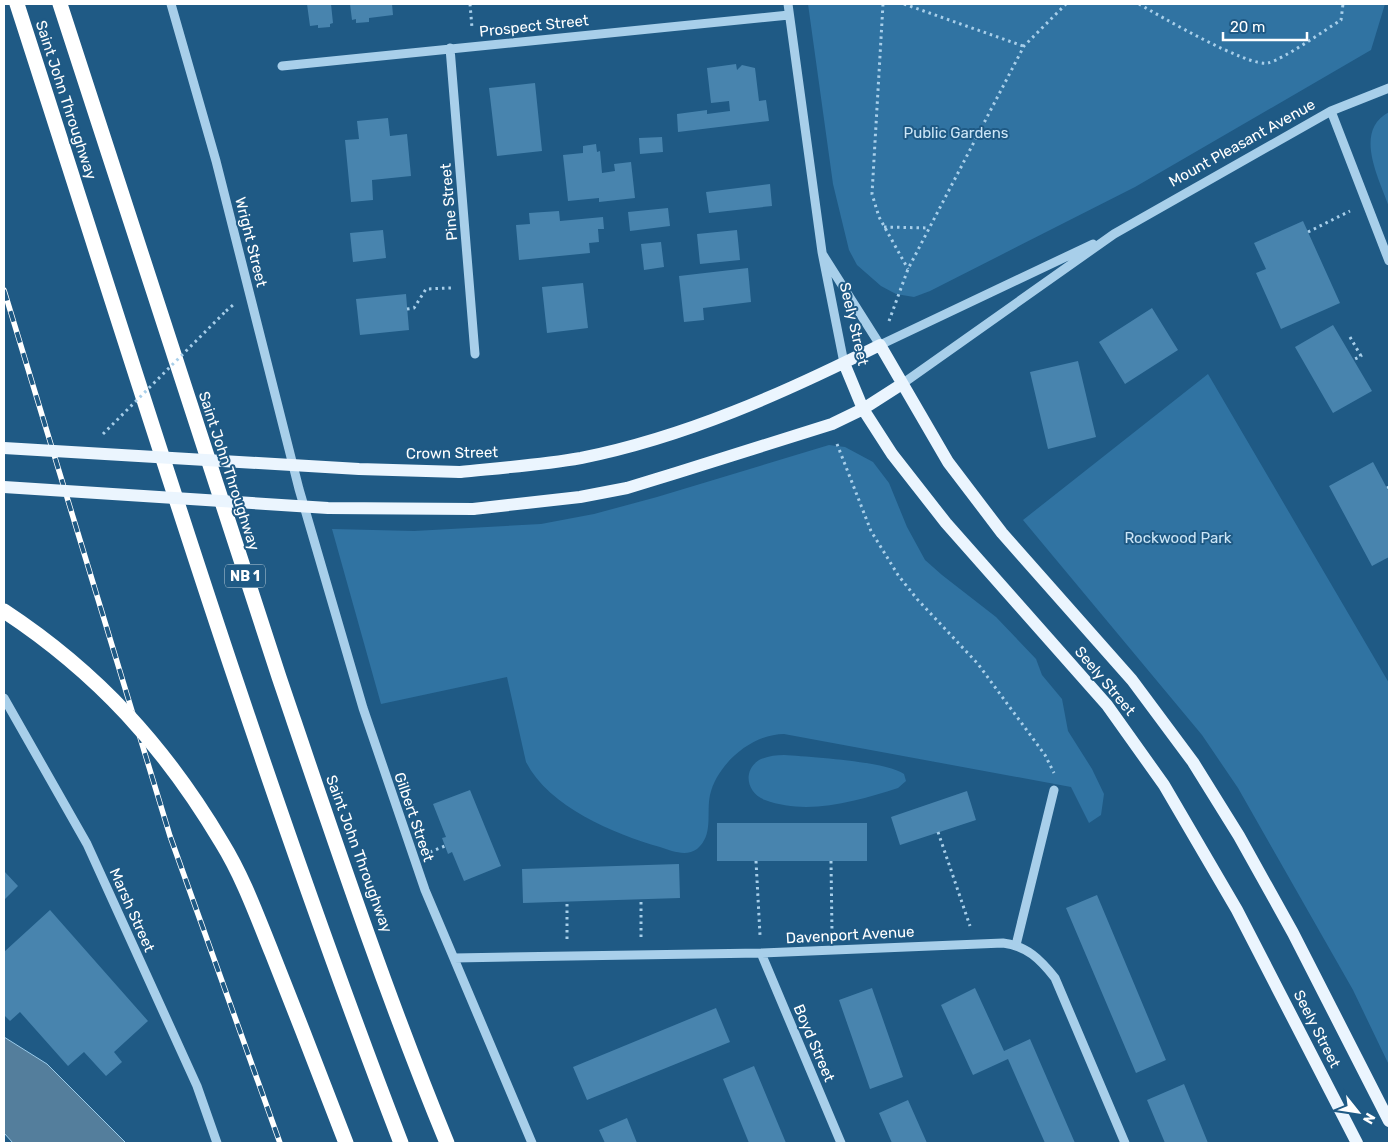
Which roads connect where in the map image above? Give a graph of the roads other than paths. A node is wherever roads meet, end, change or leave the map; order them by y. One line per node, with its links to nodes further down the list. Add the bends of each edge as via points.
1 (17, 4): 30 (highway, Saint John Throughway / NB 1, via 276,798)
2 (60, 4): 31 (highway, Saint John Throughway / NB 1, via 239,559 325,813 425,1091)
3 (171, 4): 20 (street, Wright Street, via 216,161)
4 (788, 4): 5 (street, Seely Street)
5 (789, 15): 6 (street, Prospect Street); 11 (street, Seely Street)
6 (450, 48): 7 (street, Prospect Street); 14 (street, Pine Street)
7 (282, 66)
8 (1389, 88): 9 (street, Mount Pleasant Avenue)
9 (1331, 111): 10 (street, Mount Pleasant Avenue); 12 (street)
10 (1114, 234): 13 (street, Mount Pleasant Avenue); 16 (street, Mount Pleasant Avenue)
11 (823, 255): 13 (street, Seely Street); 15 (street, Seely Street)
12 (1389, 261)
13 (880, 345): 15 (main road, Crown Street); 16 (main road, Seely Street)
14 (475, 354)
15 (844, 363): 17 (main road, Seely Street); 18 (main road, Crown Street, bridge, via 773,396 652,440 581,458 528,466 460,472 359,469)
16 (902, 384): 17 (main road, Mount Pleasant Avenue); 27 (main road, Seely Street, via 948,462 1002,533 1132,680 1193,762 1293,933)
17 (863, 408): 19 (main road, bridge, via 832,424 627,488 530,504 473,509 328,508); 35 (main road, Seely Street, via 892,454 946,524 1107,705 1138,746 1210,861)
18 (4, 448)
19 (4, 487)
20 (299, 489): 26 (street, Gilbert Street, via 383,771)
21 (4, 611): 29 (highway, bridge, via 70,659 119,705 162,753 223,843 245,887)
22 (4, 698): 28 (street, Marsh Street, via 87,844 197,1086)
23 (1054, 790): 24 (street)
24 (1016, 945): 25 (street, Davenport Avenue, via 1003,942); 34 (street, Davenport Avenue, via 1039,958 1054,978)
25 (761, 953): 26 (street, Davenport Avenue); 33 (street, Boyd Street)
26 (454, 958): 32 (street, Gilbert Street)
27 (1389, 1121)
28 (217, 1143)
29 (346, 1143)
30 (401, 1143)
31 (447, 1143)
32 (532, 1143)
33 (841, 1143)
34 (1125, 1143)
35 (1357, 1143)

